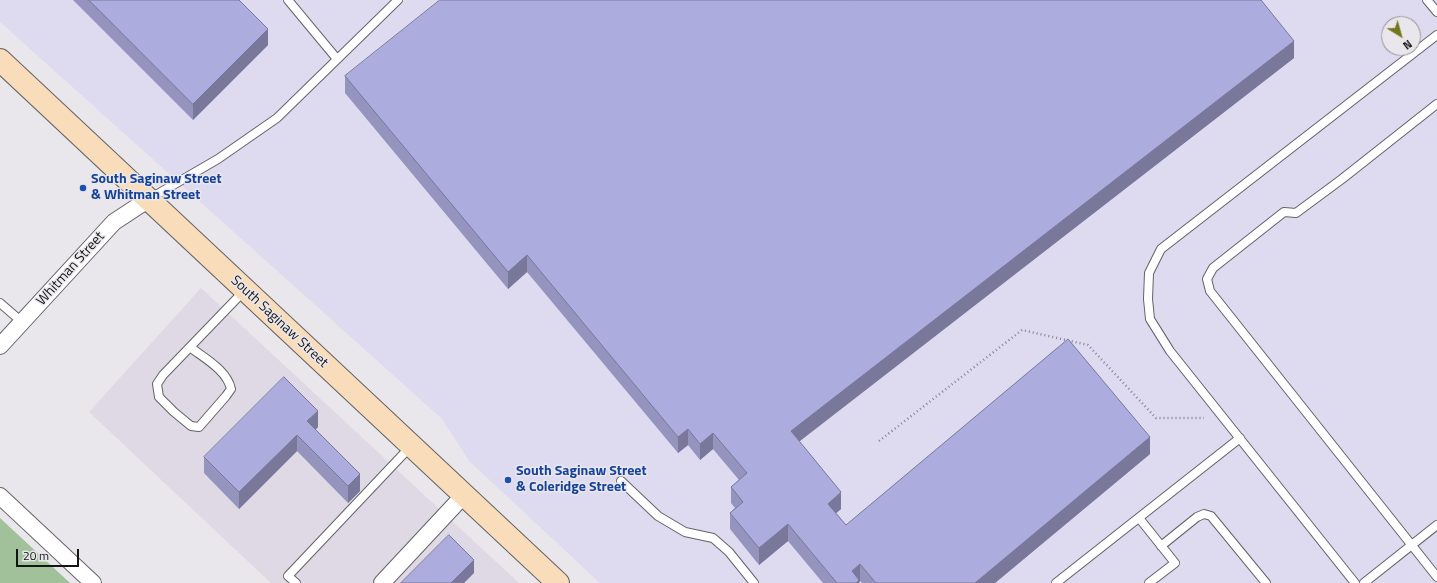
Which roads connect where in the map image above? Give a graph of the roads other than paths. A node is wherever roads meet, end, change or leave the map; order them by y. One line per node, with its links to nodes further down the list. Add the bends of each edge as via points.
1 (289, 0): 7 (lane)
2 (398, 0): 7 (lane)
3 (1427, 0): 4 (lane)
4 (1437, 12)
5 (1437, 34): 15 (lane, via 1161,249 1152,267 1148,299 1150,319 1170,351)
6 (0, 60): 9 (main road, South Saginaw Street)
7 (337, 60): 9 (lane, via 277,118 218,159)
8 (1437, 104): 22 (lane, via 1296,213 1284,212 1213,268 1207,279 1210,291)
9 (149, 199): 10 (main road, South Saginaw Street); 12 (street, Whitman Street, via 114,222)
10 (245, 290): 14 (lane); 16 (main road, South Saginaw Street)
11 (0, 303): 12 (lane)
12 (22, 322): 13 (street, Whitman Street)
13 (0, 346)
14 (190, 347): 14 (lane, via 157,384 159,397 191,426 199,427 230,389 222,373)
15 (1240, 438): 20 (lane); 33 (lane)
16 (411, 446): 18 (main road, South Saginaw Street); 26 (lane, via 288,576)
17 (621, 481): 29 (lane, via 658,516 685,532 713,538 730,552)
18 (464, 495): 27 (street); 28 (main road, South Saginaw Street)
19 (0, 496): 25 (street)
20 (1139, 518): 23 (lane); 30 (lane)
21 (1437, 525): 22 (lane)
22 (1412, 545): 24 (lane); 34 (lane)
23 (1161, 546): 31 (lane, via 1175,563); 32 (lane, via 1197,517 1204,514 1211,516)
24 (1437, 577)
25 (93, 583)
26 (296, 583)
27 (382, 583)
28 (558, 583)
29 (754, 583)
30 (1056, 583)
31 (1148, 583)
32 (1266, 583)
33 (1355, 583)
34 (1364, 583)

